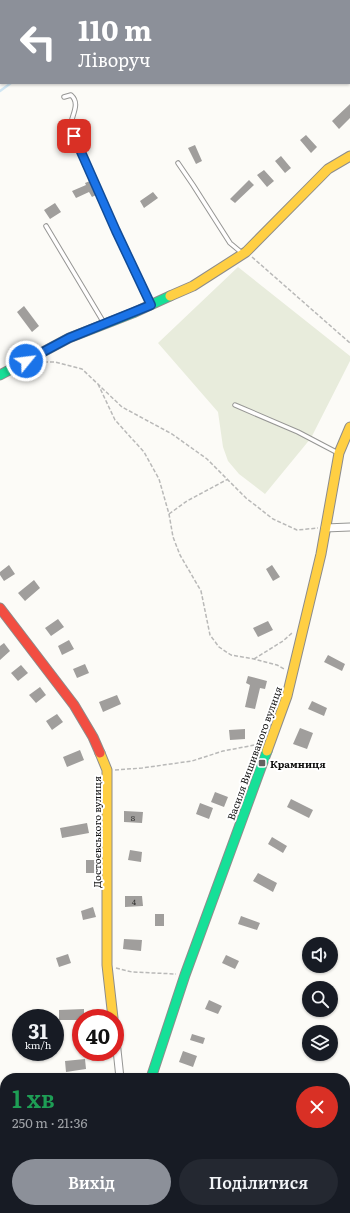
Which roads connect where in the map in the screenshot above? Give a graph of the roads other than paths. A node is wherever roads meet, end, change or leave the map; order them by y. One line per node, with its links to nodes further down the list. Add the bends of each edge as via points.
1 (64, 97): 6 (lane, via 71,95 75,99 71,125 74,136)
2 (350, 156): 5 (street, via 328,169)
3 (178, 163): 5 (lane, via 230,243)
4 (46, 226): 7 (lane)
5 (244, 253): 6 (street, via 193,286)
6 (151, 305): 7 (street)
7 (104, 324): 8 (street, via 69,338)
8 (0, 375)
9 (235, 406): 11 (lane, via 298,432)
10 (350, 427): 11 (street, Василя Вишиваного вулиця)
11 (339, 453): 13 (street, Василя Вишиваного вулиця)
12 (350, 527): 13 (street)
13 (325, 528): 18 (street, Василя Вишиваного вулиця, via 287,696 185,975)
14 (0, 608): 15 (street, Достоєвського вулиця, via 74,705 93,737 107,770 107,966)
15 (112, 1009)
16 (118, 1061): 17 (street)
17 (119, 1073)
18 (153, 1073)

